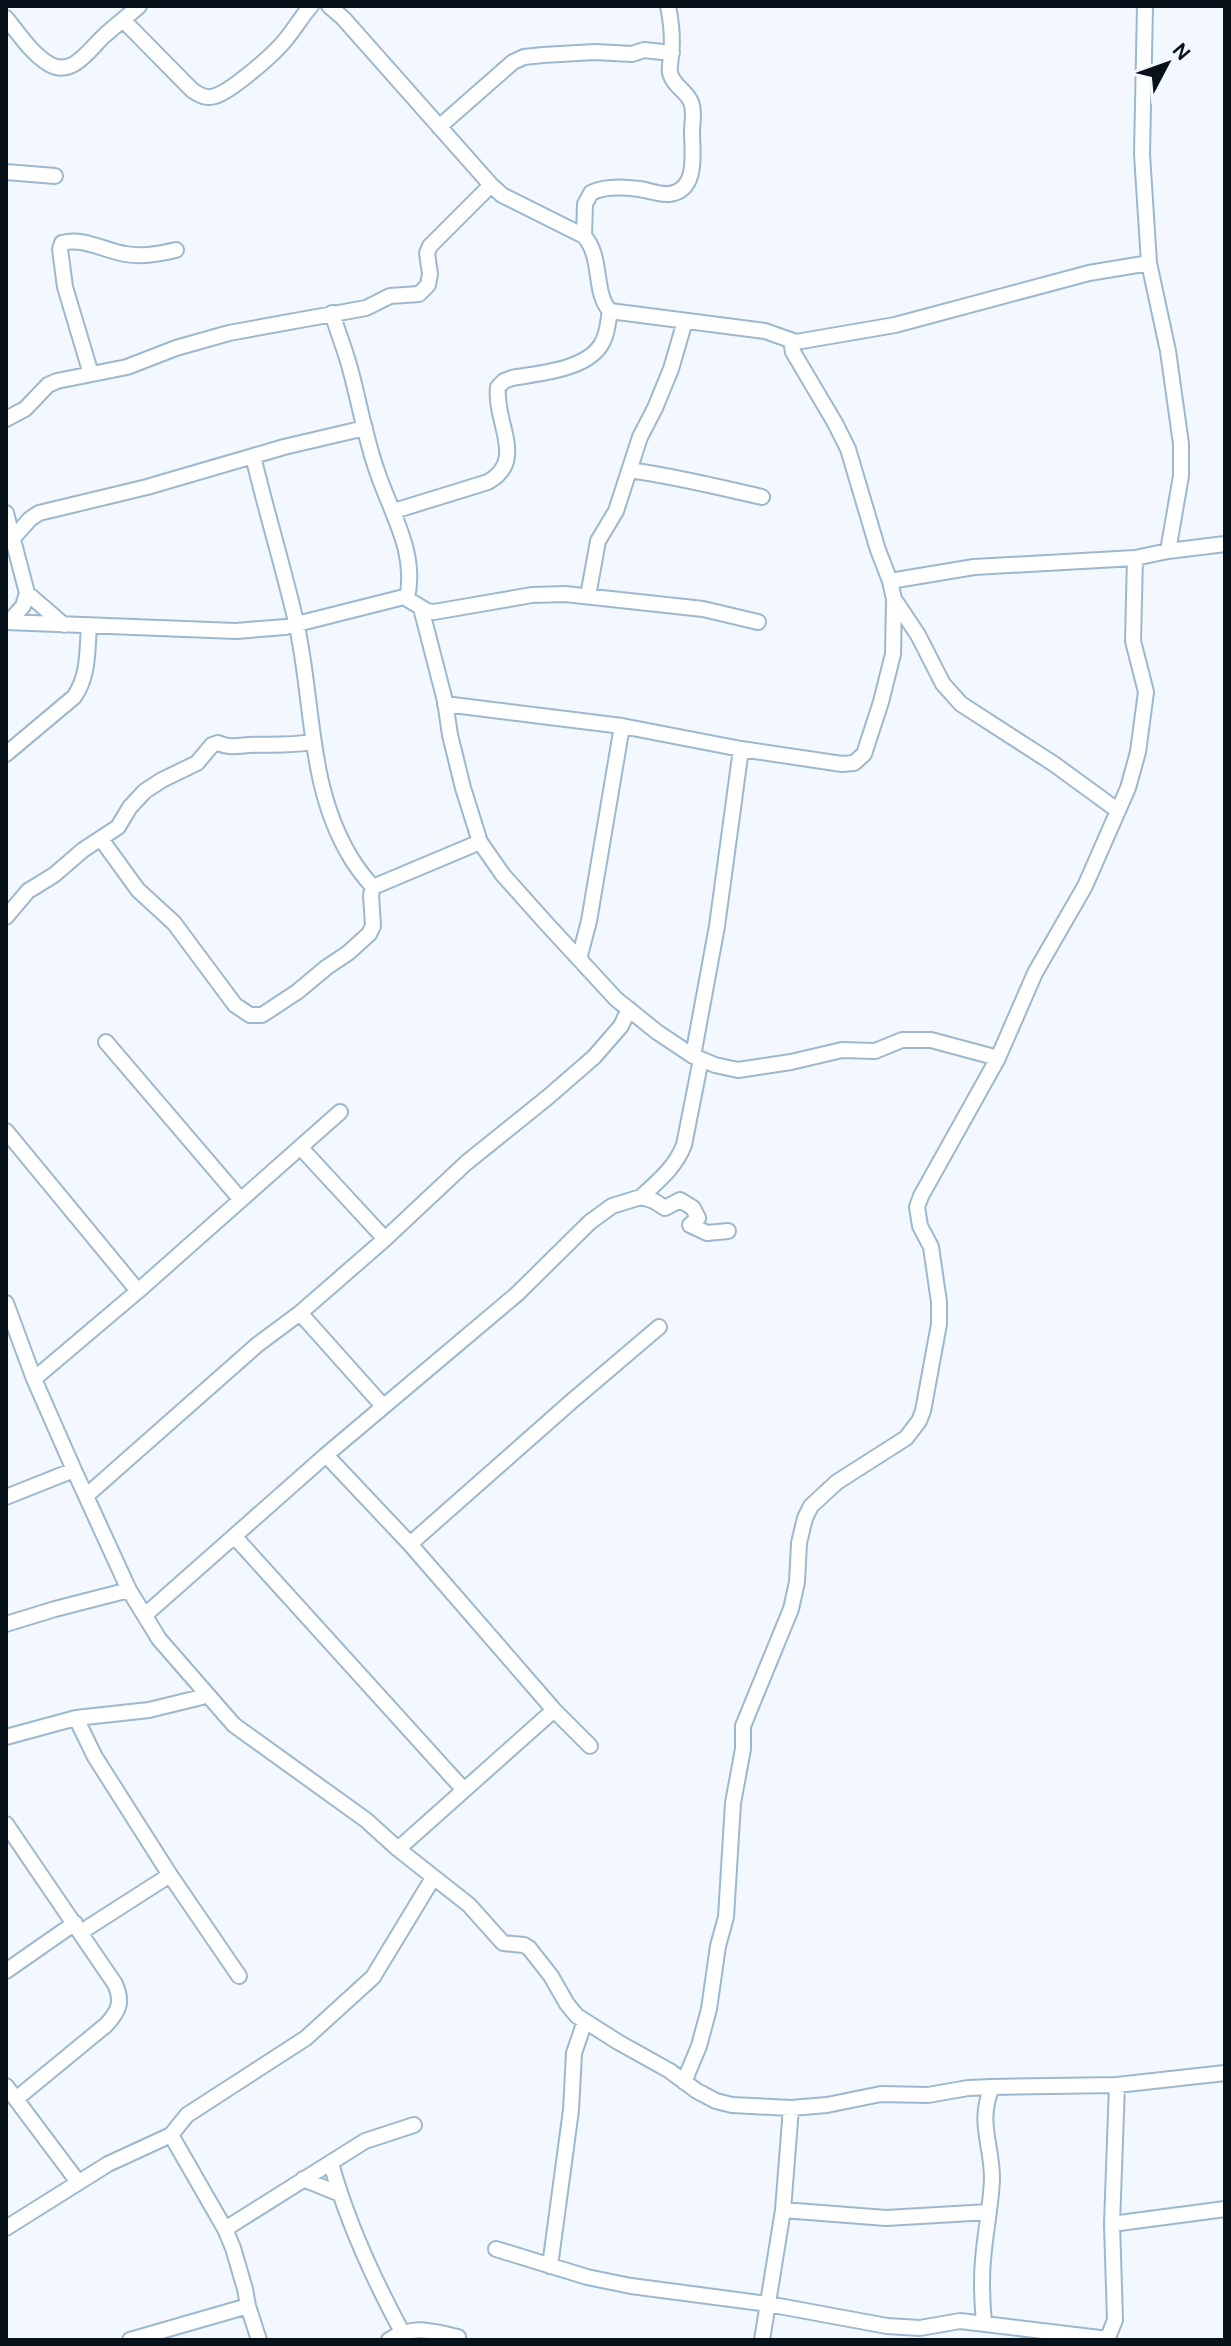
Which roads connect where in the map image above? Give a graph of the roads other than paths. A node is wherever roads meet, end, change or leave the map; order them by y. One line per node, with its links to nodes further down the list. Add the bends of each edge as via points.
1 (139, 6): 7 (street)
2 (311, 6): 7 (street, via 268,57 228,89 206,97 192,90)
3 (329, 6): 9 (street)
4 (668, 6): 8 (street)
5 (1145, 6): 15 (street, via 1142,154)
6 (6, 18): 7 (street, via 30,48 51,66 61,67 84,58)
7 (123, 20)
8 (672, 53): 9 (street, via 524,57); 13 (street, via 673,82 686,92 694,113 693,157 685,186 670,194 637,189 591,193 585,204)
9 (439, 127): 12 (street)
10 (6, 172): 11 (street)
11 (55, 176)
12 (491, 185): 13 (street); 17 (street, via 430,246 424,291)
13 (584, 236): 16 (street)
14 (176, 250): 20 (street, via 145,256 62,243 65,287)
15 (1149, 263): 19 (street, via 1100,270 895,325); 30 (street, via 1181,444)
16 (610, 311): 18 (street); 26 (street, via 604,340 587,358 570,367 512,378 498,387 508,459 498,476)
17 (332, 313): 20 (street, via 229,333); 22 (street)
18 (685, 321): 19 (street, via 765,331); 24 (street)
19 (791, 341): 32 (street, via 848,449)
20 (91, 374): 21 (street, via 48,385 25,409)
21 (6, 419)
22 (365, 428): 23 (street); 26 (street)
23 (253, 456): 28 (street, via 39,513); 40 (street)
24 (629, 470): 25 (street); 34 (street, via 616,511 598,541)
25 (762, 497)
26 (394, 511): 35 (street, via 408,556)
27 (6, 513): 28 (street)
28 (13, 538): 33 (street)
29 (1225, 544): 30 (street)
30 (1168, 551): 31 (street)
31 (1135, 558): 32 (street, via 974,567); 48 (street, via 1133,641 1146,692 1145,713 1128,788)
32 (890, 581): 36 (street)
33 (27, 593): 38 (street, via 23,606); 41 (street)
34 (588, 596): 37 (street, via 532,595 434,612); 39 (street, via 703,609)
35 (407, 598): 37 (street); 40 (street)
36 (894, 599): 46 (street, via 893,654 860,760 842,764); 48 (street, via 951,694)
37 (421, 608): 43 (street)
38 (7, 622): 41 (street)
39 (758, 622)
40 (296, 624): 42 (street, via 236,631); 45 (street)
41 (64, 625): 42 (street)
42 (89, 626): 47 (street, via 85,671 74,697)
43 (445, 704): 44 (street); 50 (street)
44 (622, 726): 46 (street); 53 (street)
45 (312, 742): 49 (street, via 212,745 197,763 145,791 118,827); 51 (street, via 332,821)
46 (741, 749): 56 (street)
47 (6, 754)
48 (1117, 810): 57 (street, via 1085,886 1035,973)
49 (101, 839): 51 (street, via 138,890 174,923 235,1005 250,1015 262,1015 297,992 369,934); 52 (street, via 28,891)
50 (480, 842): 51 (street); 53 (street)
51 (373, 887)
52 (6, 917)
53 (579, 959): 54 (street)
54 (629, 1009): 56 (street); 64 (street, via 594,1057 466,1163)
55 (106, 1042): 62 (street)
56 (697, 1058): 57 (street, via 738,1070 842,1050 875,1051 913,1039); 61 (street, via 679,1158)
57 (998, 1058): 95 (street, via 917,1207 931,1247 939,1302 919,1421 906,1438 820,1496 801,1532 789,1617 743,1726 726,1917 709,2009)
58 (340, 1112): 60 (street)
59 (6, 1131): 65 (street)
60 (301, 1148): 62 (street); 64 (street)
61 (641, 1197): 63 (street, via 665,1208 680,1200 698,1218 690,1225 707,1233); 70 (street, via 612,1206 590,1222 517,1294)
62 (241, 1200): 65 (street)
63 (728, 1231)
64 (385, 1239): 67 (street)
65 (138, 1291): 69 (street)
66 (6, 1303): 69 (street)
67 (300, 1313): 70 (street); 73 (street)
68 (659, 1327): 76 (street)
69 (34, 1379): 72 (street)
70 (383, 1406): 71 (street)
71 (326, 1455): 75 (street); 76 (street)
72 (74, 1470): 73 (street); 74 (street)
73 (86, 1496): 77 (street)
74 (6, 1497)
75 (234, 1536): 78 (street); 85 (street)
76 (410, 1544): 81 (street)
77 (129, 1590): 78 (street); 79 (street)
78 (145, 1615): 80 (street)
79 (6, 1624)
80 (206, 1696): 82 (street, via 149,1710); 87 (street, via 234,1725)
81 (554, 1710): 84 (street); 85 (street)
82 (76, 1718): 83 (street); 88 (street)
83 (6, 1737)
84 (590, 1746)
85 (464, 1790): 87 (street)
86 (6, 1824): 90 (street)
87 (398, 1849): 89 (street)
88 (170, 1875): 90 (street); 92 (street)
89 (433, 1878): 93 (street, via 469,1905 503,1943 529,1948); 102 (street, via 373,1977 306,2038 187,2115)
90 (78, 1928): 91 (street); 99 (street, via 118,1991 118,2012)
91 (6, 1971)
92 (239, 1976)
93 (585, 2021): 95 (street); 114 (street, via 574,2053)
94 (1225, 2073): 96 (street)
95 (684, 2082): 100 (street, via 732,2105)
96 (1117, 2085): 98 (street); 110 (street)
97 (6, 2086): 99 (street)
98 (992, 2087): 100 (street, via 881,2094); 109 (street, via 984,2120 992,2175)
99 (16, 2099): 105 (street)
100 (791, 2108): 108 (street)
101 (414, 2125): 103 (street, via 365,2141)
102 (171, 2135): 105 (street); 112 (street)
103 (331, 2163): 104 (street); 106 (street)
104 (303, 2179): 106 (street); 112 (street)
105 (78, 2182): 111 (street)
106 (340, 2194): 118 (street, via 375,2283)
107 (1225, 2209): 110 (street)
108 (783, 2210): 109 (street, via 886,2218); 115 (street)
109 (989, 2212): 117 (street)
110 (1112, 2224): 124 (street, via 1115,2320)
111 (6, 2228)
112 (225, 2229): 116 (street)
113 (496, 2249): 114 (street)
114 (550, 2266): 115 (street, via 631,2286)
115 (768, 2304): 117 (street, via 887,2326); 123 (street)
116 (248, 2306): 120 (street); 121 (street)
117 (984, 2323): 124 (street)
118 (402, 2332): 119 (street, via 421,2329); 122 (street)
119 (458, 2337)
120 (135, 2339)
121 (259, 2340)
122 (389, 2340)
123 (762, 2340)
124 (1107, 2340)

